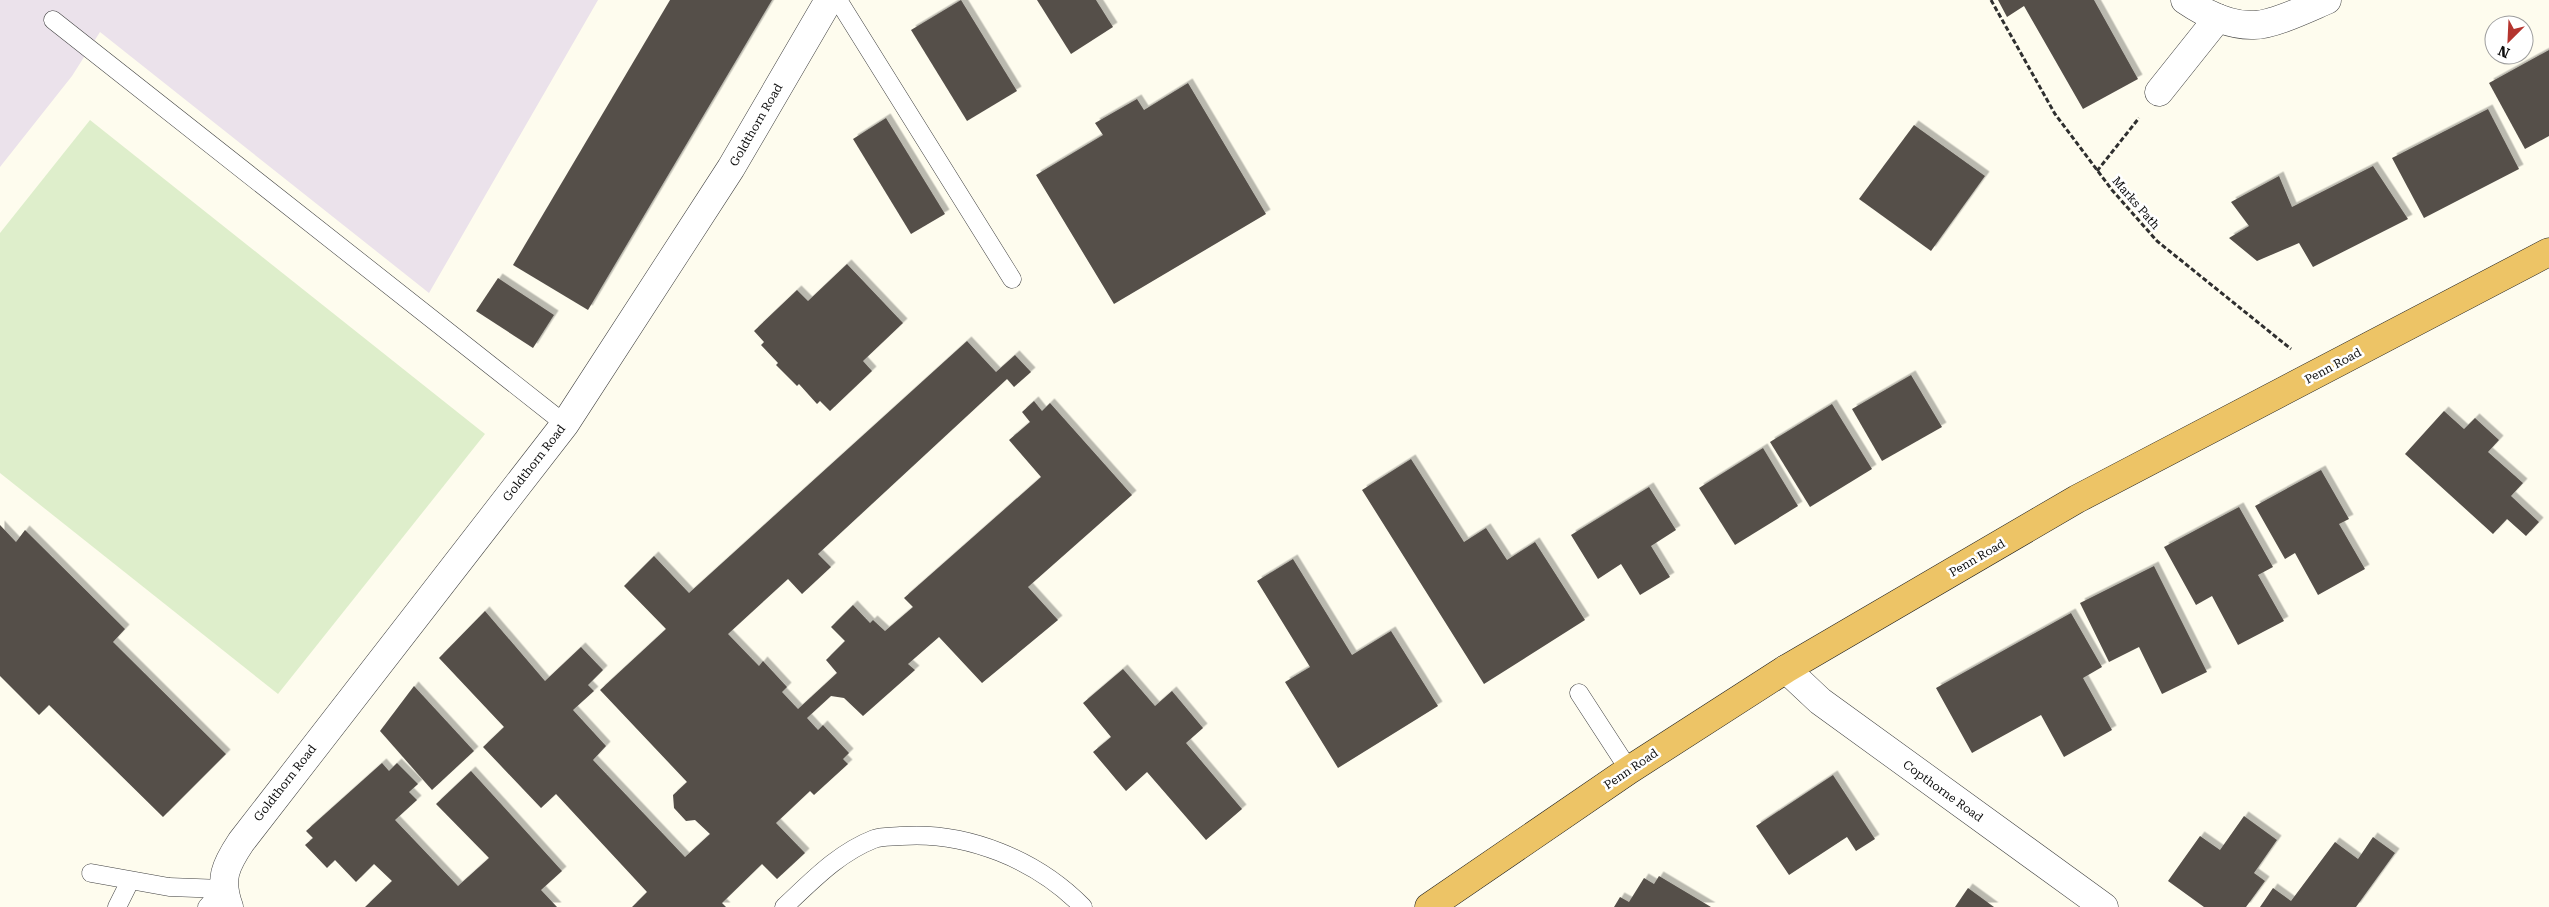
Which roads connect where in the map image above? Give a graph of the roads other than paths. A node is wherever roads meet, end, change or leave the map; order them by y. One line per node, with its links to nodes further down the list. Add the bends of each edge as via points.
1 (829, 0): 10 (street, Goldthorn Road, via 726,176)
2 (838, 0): 9 (lane)
3 (2186, 0): 5 (street)
4 (2327, 0): 5 (street, via 2254,25)
5 (2218, 18): 7 (street)
6 (52, 20): 10 (lane)
7 (2159, 92)
8 (2549, 252): 11 (highway, Penn Road, via 2077,499)
9 (1012, 279)
10 (565, 424): 16 (street, Goldthorn Road, via 256,821 226,864)
11 (1786, 669): 13 (highway, Penn Road); 21 (street, Copthorne Road, via 1820,701)
12 (1579, 693): 13 (lane)
13 (1629, 770): 20 (highway, Penn Road)
14 (90, 873): 15 (lane)
15 (130, 881): 16 (lane, via 169,887); 17 (lane)
16 (220, 901)
17 (117, 907)
18 (784, 907): 19 (lane, via 840,856 876,838 918,835 985,847 1017,860 1049,877)
19 (1083, 907)
20 (1430, 907)
21 (2104, 907)

